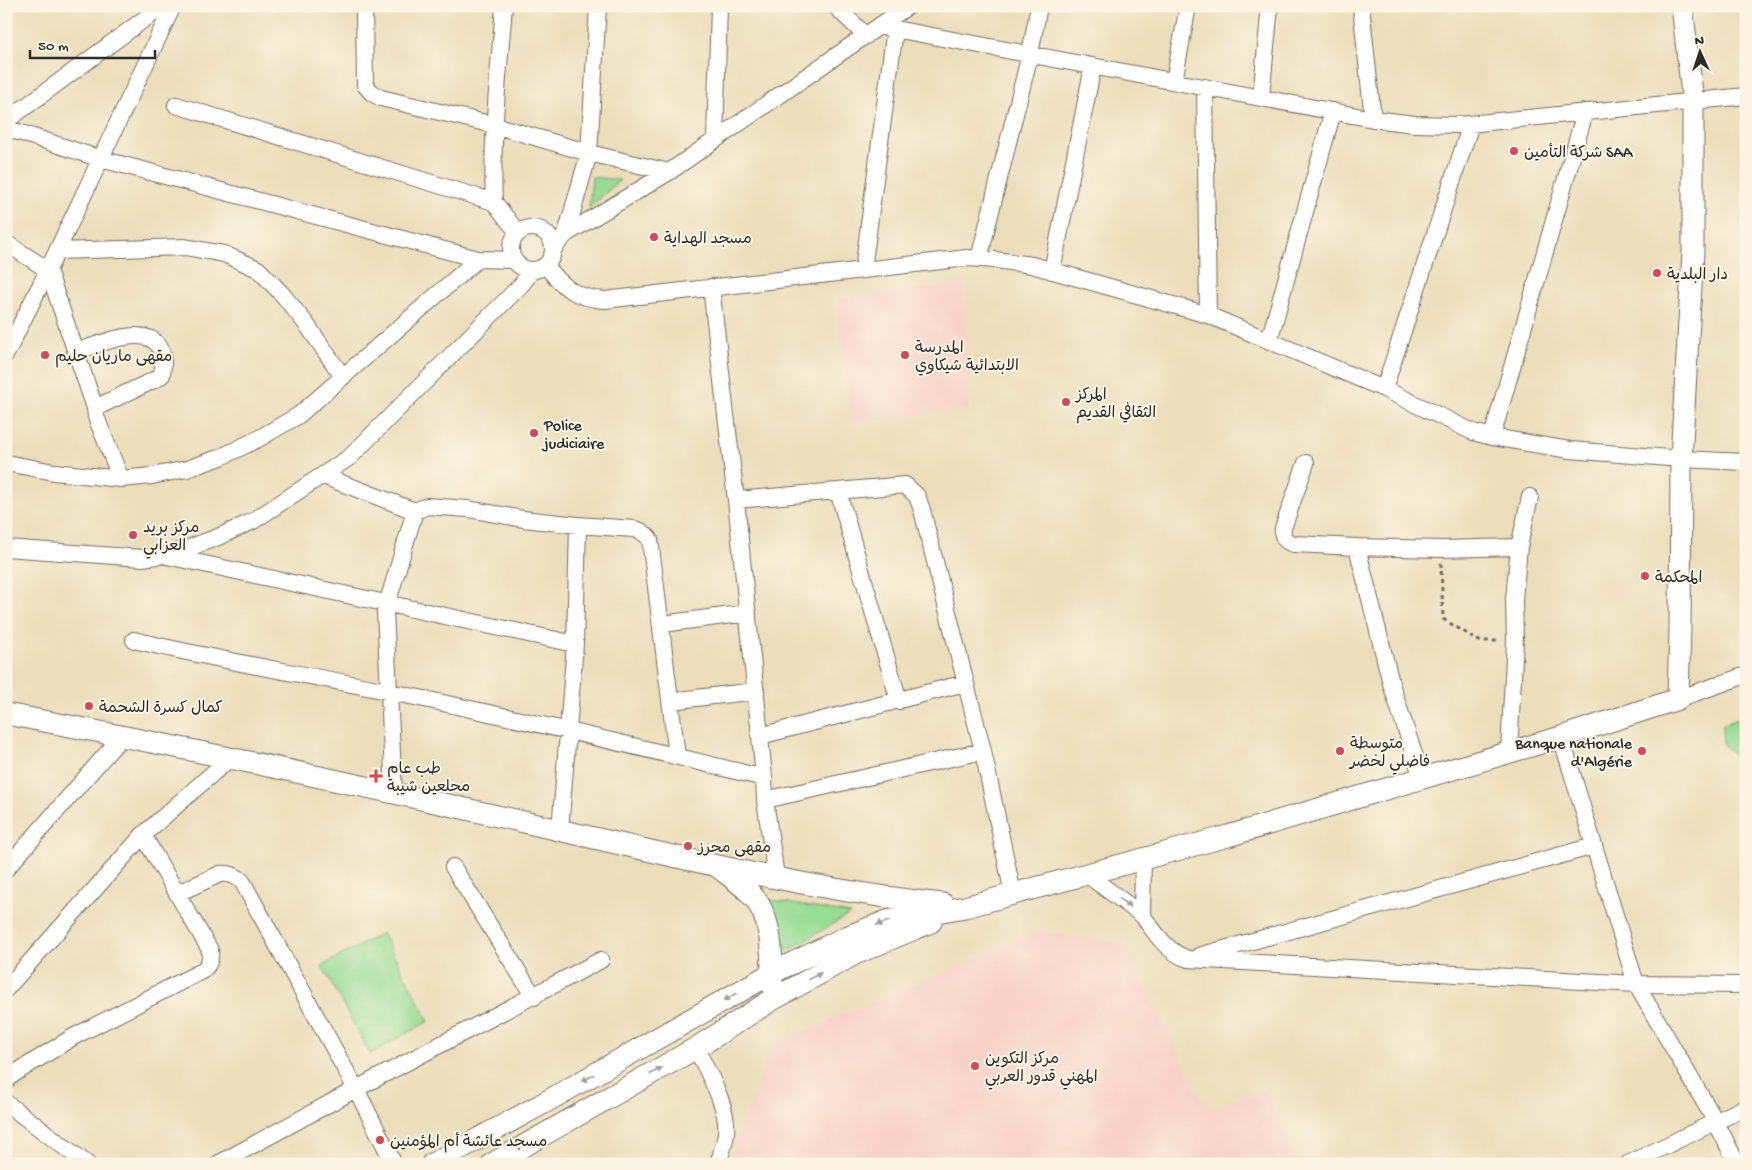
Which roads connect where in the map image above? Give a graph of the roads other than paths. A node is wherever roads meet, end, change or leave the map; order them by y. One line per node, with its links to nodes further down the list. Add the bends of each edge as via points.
1 (162, 6): 26 (street)
2 (173, 6): 32 (street)
3 (364, 6): 28 (street, via 365,85 372,93)
4 (504, 6): 28 (street)
5 (598, 6): 31 (street)
6 (719, 6): 30 (street)
7 (834, 6): 14 (street)
8 (908, 6): 14 (street)
9 (1040, 6): 15 (street)
10 (1188, 6): 17 (street)
11 (1270, 6): 20 (street)
12 (1361, 6): 25 (street)
13 (1682, 6): 21 (main road)
14 (880, 30): 15 (street); 30 (street); 45 (street)
15 (1030, 54): 16 (street); 41 (street)
16 (1093, 66): 17 (street); 46 (street)
17 (1174, 81): 18 (street)
18 (1204, 87): 20 (street); 48 (street)
19 (1746, 96): 21 (street)
20 (1261, 97): 23 (street)
21 (1693, 102): 24 (street); 56 (main road, via 1693,252)
22 (176, 105): 34 (street)
23 (1333, 111): 25 (street); 49 (street)
24 (1585, 112): 27 (street); 55 (street)
25 (1373, 119): 27 (street, via 1415,124)
26 (6, 121)
27 (1471, 124): 53 (street)
28 (494, 126): 31 (street); 34 (street)
29 (6, 128): 32 (street)
30 (715, 140): 33 (street)
31 (589, 153): 33 (street); 36 (street)
32 (101, 159): 39 (street); 40 (street)
33 (668, 172): 36 (street)
34 (494, 202): 35 (street)
35 (518, 233): 38 (street, via 530,228 544,231); 42 (street, via 511,246)
36 (566, 234): 38 (street)
37 (6, 243): 44 (street)
38 (554, 248): 43 (street, via 551,261)
39 (57, 250): 44 (street); 52 (street, via 185,247 224,254 258,269 307,325)
40 (478, 259): 42 (street); 52 (street)
41 (979, 259): 45 (street); 46 (street, via 1032,265)
42 (514, 260): 43 (street, via 525,269)
43 (539, 268): 47 (street, via 578,295 592,299); 60 (street, via 350,457)
44 (48, 270): 50 (street); 51 (street)
45 (863, 270): 47 (street)
46 (1052, 271): 48 (street)
47 (711, 287): 64 (street)
48 (1208, 315): 49 (street)
49 (1269, 340): 53 (street)
50 (76, 352): 54 (street); 54 (street, via 132,335 151,338 159,348 162,375)
51 (6, 354)
52 (343, 376): 61 (street, via 299,415 221,457 187,469)
53 (1384, 389): 55 (street, via 1473,432)
54 (95, 408): 61 (street)
55 (1492, 437): 56 (street, via 1570,450)
56 (1681, 459): 57 (street); 80 (main road)
57 (1746, 462)
58 (6, 463): 61 (street)
59 (1306, 463): 67 (street, via 1282,528 1283,538 1294,544)
60 (322, 476): 65 (street); 70 (street, via 254,521)
61 (121, 479)
62 (838, 491): 64 (street); 77 (street, via 905,485 917,496); 82 (street)
63 (1530, 496): 68 (street)
64 (736, 500): 72 (street)
65 (414, 511): 66 (street, via 426,506 468,509); 71 (street)
66 (578, 525): 73 (street, via 640,530 650,539); 75 (street)
67 (1357, 547): 68 (street); 93 (street, via 1392,687)
68 (1519, 547): 89 (street)
69 (6, 548): 70 (street, via 142,558)
70 (164, 555): 71 (street)
71 (386, 604): 75 (street); 79 (street)
72 (748, 614): 73 (street); 78 (street)
73 (662, 624): 81 (street)
74 (134, 640): 79 (street)
75 (575, 644): 84 (street)
76 (1746, 676): 80 (street)
77 (965, 683): 82 (street); 88 (street)
78 (756, 691): 81 (street); 86 (street)
79 (389, 692): 84 (street); 94 (street)
80 (1678, 699): 87 (main road)
81 (670, 701): 90 (street)
82 (899, 701): 86 (street)
83 (6, 714): 85 (main road)
84 (567, 730): 90 (street); 96 (street)
85 (123, 736): 91 (main road); 102 (street)
86 (760, 736): 92 (street)
87 (1561, 738): 89 (main road); 98 (street)
88 (983, 751): 95 (street); 106 (street)
89 (1509, 752): 93 (main road)
90 (677, 756): 92 (street)
91 (229, 759): 94 (main road); 97 (street)
92 (764, 778): 95 (street)
93 (1422, 778): 99 (main road)
94 (394, 792): 96 (main road)
95 (765, 800): 104 (street)
96 (560, 830): 100 (main road)
97 (143, 835): 105 (street); 114 (street)
98 (1594, 846): 109 (street); 112 (street)
99 (1143, 859): 103 (main road); 108 (street)
100 (715, 864): 104 (main road); 111 (main road, via 751,894 759,905 770,937)
101 (453, 867): 115 (street)
102 (6, 869)
103 (1086, 874): 106 (main road); 108 (street, one-way to 108)
104 (776, 877): 107 (main road, via 867,894)
105 (178, 893): 118 (street, via 210,950 208,965 202,971 73,1036); 119 (street, via 220,874 236,876 242,881)
106 (1013, 894): 107 (main road)
107 (965, 907): 111 (main road, one-way to 111, via 888,921 846,937); 116 (main road, one-way to 107, via 855,954)
108 (1142, 915): 109 (street, via 1169,950)
109 (1188, 959): 112 (street)
110 (601, 960): 115 (street)
111 (772, 973): 116 (main road); 121 (main road, one-way to 121)
112 (1636, 984): 113 (street); 123 (street)
113 (1746, 985)
114 (7, 988)
115 (534, 997): 119 (street)
116 (772, 1000): 117 (main road)
117 (696, 1048): 124 (main road, one-way to 117); 130 (street, via 719,1098 724,1117 726,1132)
118 (6, 1081)
119 (356, 1089): 126 (street); 127 (street)
120 (6, 1103): 125 (street)
121 (544, 1103): 124 (main road); 128 (main road)
122 (1746, 1107): 123 (street)
123 (1716, 1122): 131 (street); 132 (street)
124 (556, 1128): 129 (main road)
125 (87, 1164)
126 (218, 1164)
127 (394, 1164)
128 (432, 1164)
129 (492, 1164)
130 (718, 1164)
131 (1628, 1164)
132 (1737, 1164)

